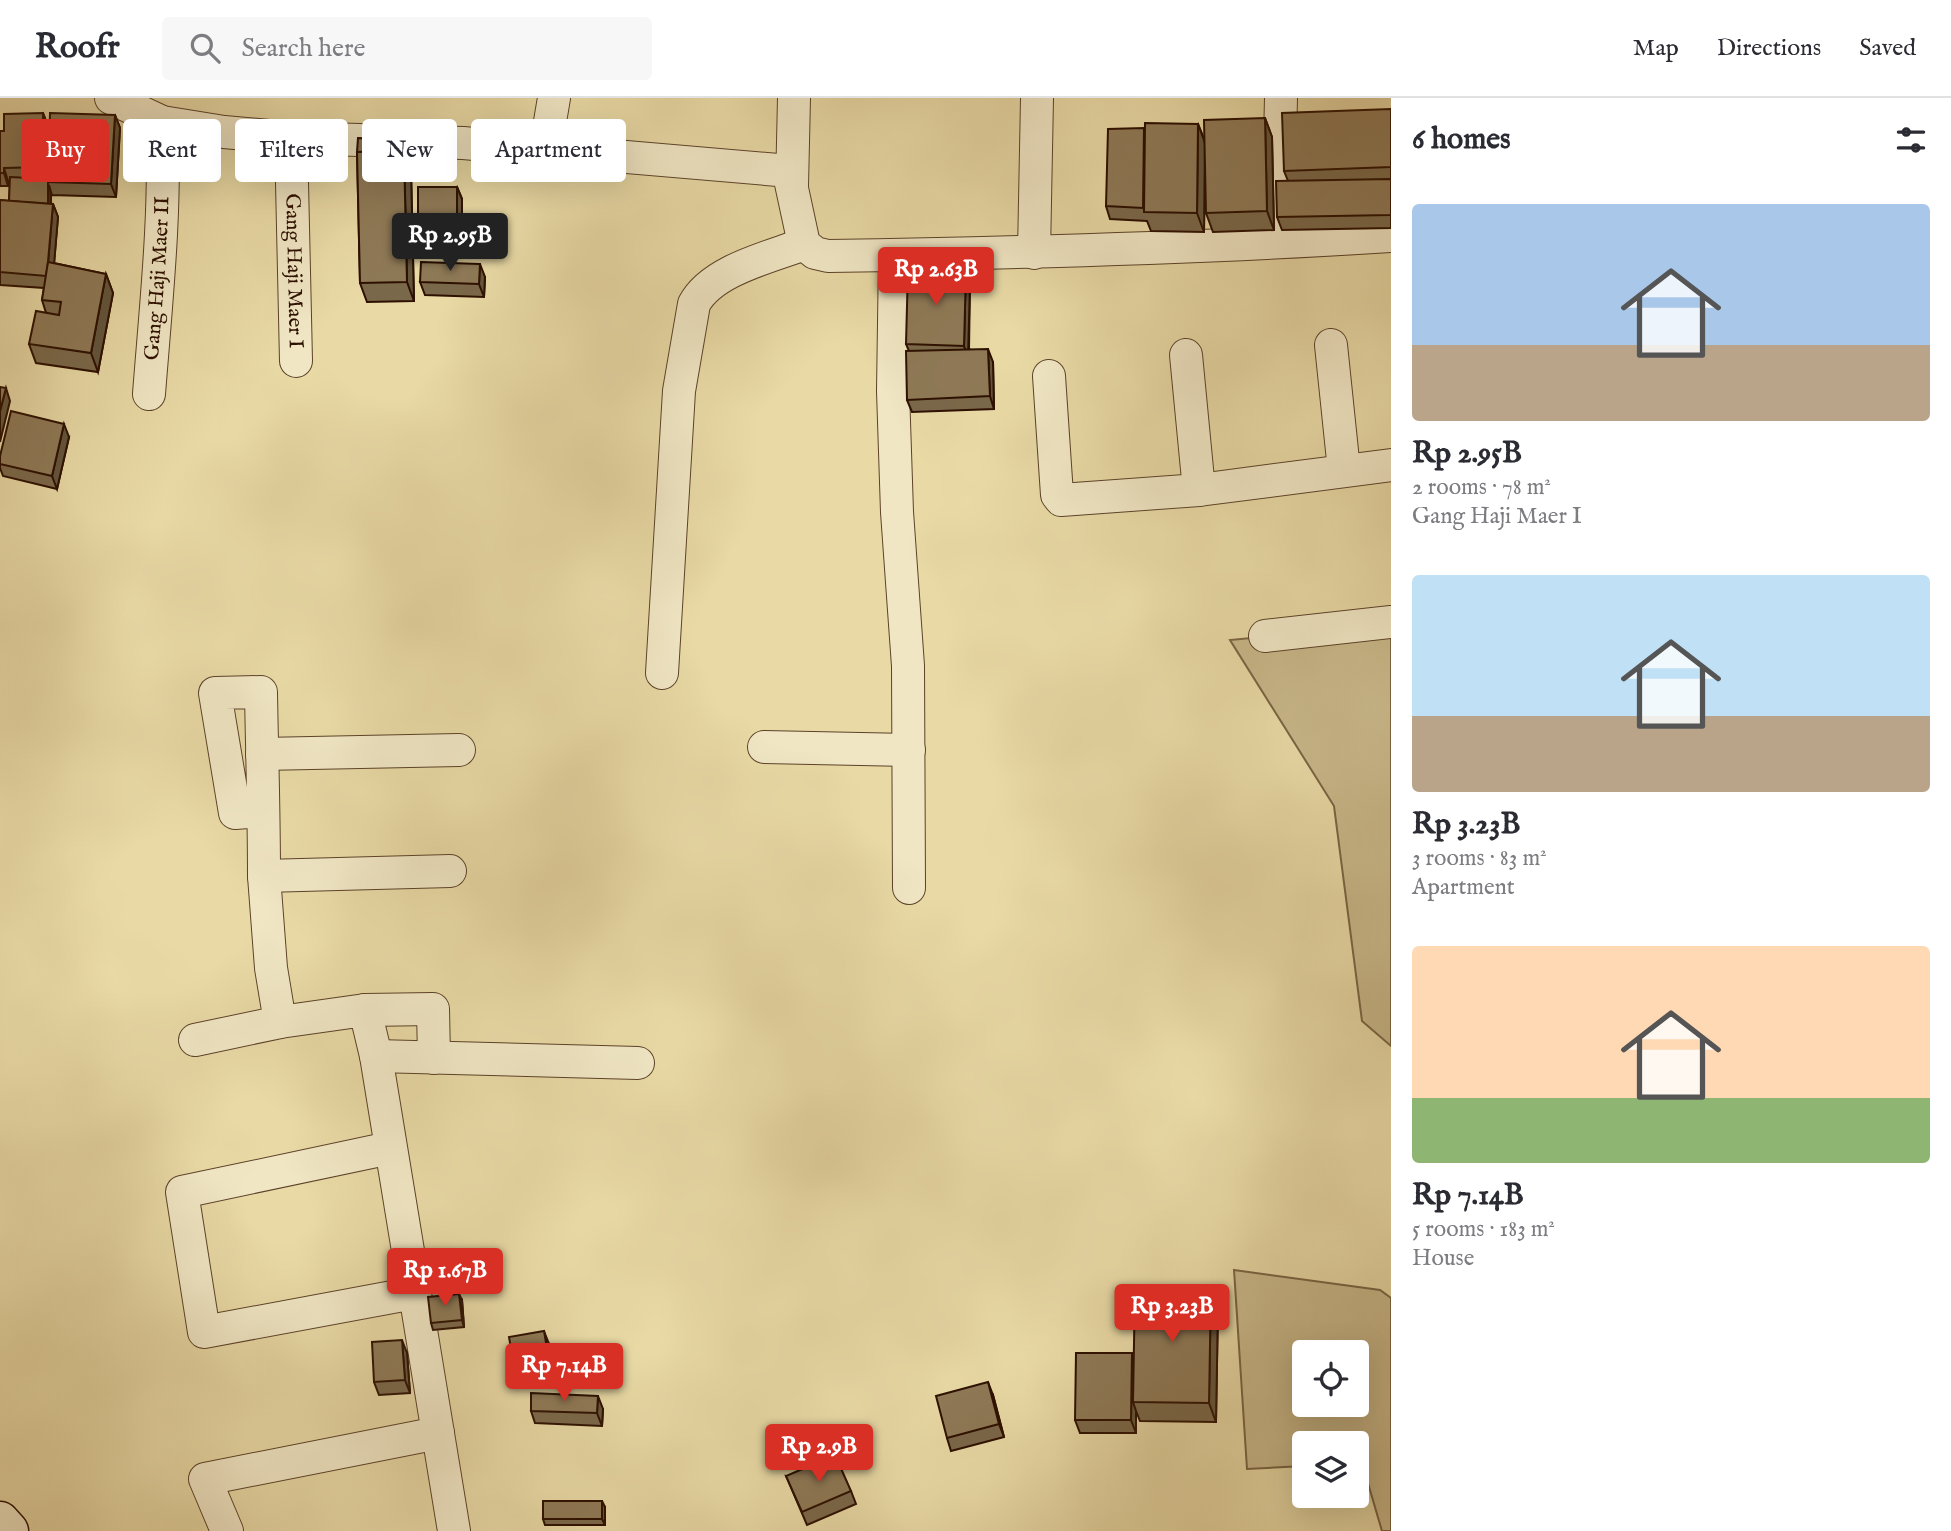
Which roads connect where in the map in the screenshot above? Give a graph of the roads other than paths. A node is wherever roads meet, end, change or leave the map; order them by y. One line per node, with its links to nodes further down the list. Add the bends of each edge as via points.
1 (111, 98): 6 (street)
2 (554, 98): 7 (street)
3 (794, 98): 13 (street)
4 (1037, 98): 17 (street)
5 (1281, 98): 15 (street)
6 (156, 119)
7 (550, 119)
8 (348, 140): 9 (street)
9 (471, 144)
10 (626, 158): 13 (street, via 778,170)
11 (164, 182): 23 (street, Gang Haji Maer II)
12 (292, 182): 21 (street, Gang Haji Maer I)
13 (792, 186): 16 (street)
14 (1391, 236): 15 (street)
15 (1277, 243): 17 (street)
16 (804, 244): 18 (street, via 828,256); 29 (street, via 729,273 699,294 694,304 679,391)
17 (1034, 253): 18 (street)
18 (895, 255): 32 (street, via 892,391)
19 (1331, 345): 25 (street)
20 (1186, 355): 26 (street)
21 (296, 361)
22 (1049, 376): 26 (street, via 1061,500)
23 (149, 394)
24 (1391, 465): 25 (street)
25 (1344, 470): 26 (street)
26 (1199, 490)
27 (1391, 622): 28 (street)
28 (1265, 635)
29 (662, 673)
30 (764, 747): 32 (street)
31 (459, 750): 33 (street)
32 (909, 750): 37 (street)
33 (262, 754): 34 (street); 34 (street, via 261,692 215,693 235,813)
34 (263, 811): 36 (street)
35 (450, 871): 36 (street)
36 (264, 876): 39 (street)
37 (909, 888)
38 (365, 1010): 39 (street); 41 (street); 42 (street, via 433,1009)
39 (280, 1022): 40 (street)
40 (195, 1040)
41 (376, 1056): 42 (street); 44 (street)
42 (434, 1058): 43 (street)
43 (638, 1063)
44 (390, 1148): 45 (street); 45 (street, via 182,1192 204,1332)
45 (414, 1293): 46 (street)
46 (438, 1433): 49 (street, via 205,1479); 50 (street)
47 (0, 1521): 48 (main road)
48 (9, 1531)
49 (228, 1531)
50 (454, 1531)

